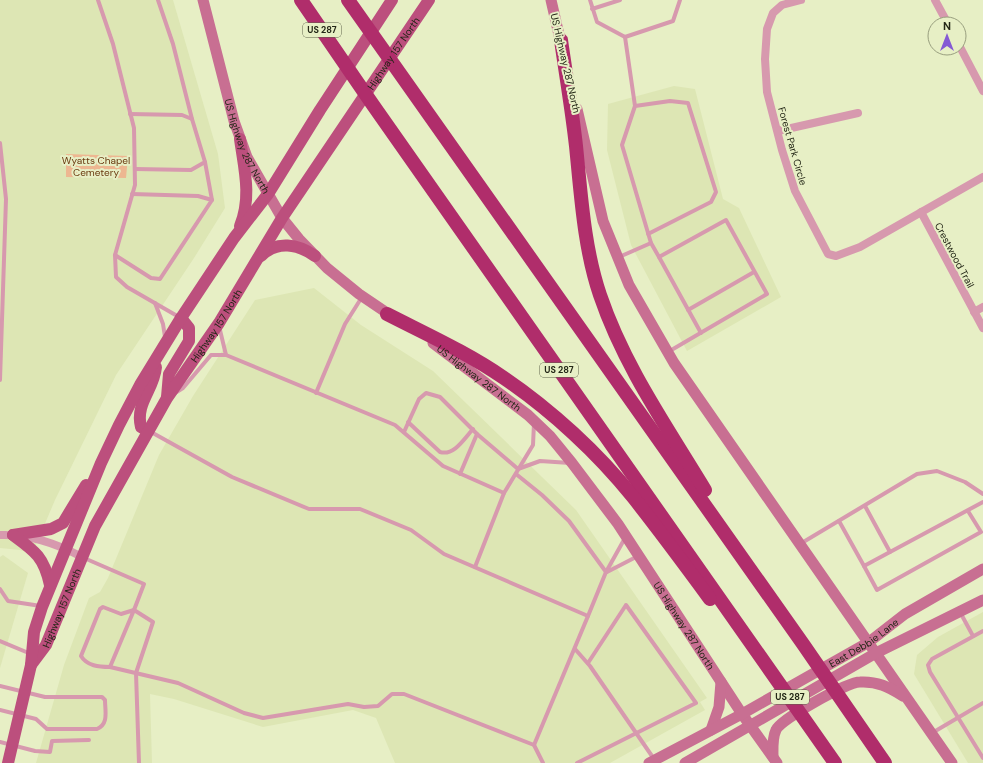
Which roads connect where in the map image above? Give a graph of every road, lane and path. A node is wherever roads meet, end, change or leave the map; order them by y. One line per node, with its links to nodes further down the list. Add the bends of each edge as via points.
1 (98, 0): 22 (lane, via 113,44)
2 (158, 0): 23 (lane, via 173,44)
3 (204, 0): 25 (main road, US Highway 287 North)
4 (301, 0): 98 (highway, US 287, via 372,105)
5 (348, 0): 85 (highway)
6 (392, 0): 31 (main road, Highway 157 North)
7 (429, 0): 34 (main road, Highway 157 North)
8 (551, 0): 17 (main road, US Highway 287 North)
9 (590, 0): 14 (lane)
10 (620, 0): 14 (lane)
11 (680, 0): 16 (lane, via 674,21)
12 (801, 0): 24 (street, Forest Park Circle, via 782,5 773,13 767,29 767,92)
13 (935, 0): 15 (street)
14 (592, 9): 16 (lane, via 596,22)
15 (944, 16)
16 (625, 37): 20 (lane)
17 (561, 40): 40 (main road, US Highway 287 North, via 603,221); 85 (highway, via 583,213 600,295 630,368 723,520)
18 (965, 56): 19 (street)
19 (983, 91)
20 (635, 106): 35 (lane, via 622,145); 35 (lane, via 670,101 688,103 716,192 711,202)
21 (858, 112): 24 (street)
22 (130, 114): 23 (lane, via 182,115); 28 (lane, via 134,128)
23 (192, 119): 27 (lane)
24 (778, 131): 33 (street, Forest Park Circle, via 795,191 828,254 836,256 860,247)
25 (240, 139): 31 (main road, US Highway 287 North); 36 (main road, via 248,190 244,215)
26 (0, 143): 58 (lane, via 6,199)
27 (205, 162): 28 (lane, via 191,170); 32 (lane)
28 (135, 169): 30 (lane)
29 (983, 177): 33 (street, Forest Park Circle)
30 (132, 194): 32 (lane, via 198,196); 38 (lane)
31 (268, 194): 34 (main road, US Highway 287 North); 36 (main road, Highway 157 North)
32 (212, 200): 38 (lane, via 160,279 151,278)
33 (921, 212): 48 (street, Crestwood Trail)
34 (282, 218): 39 (main road, US Highway 287 North); 42 (main road, Highway 157 North)
35 (648, 234): 37 (lane)
36 (234, 238): 50 (main road, Highway 157 North)
37 (651, 243): 40 (lane); 41 (lane)
38 (115, 255): 45 (lane, via 116,277 127,287)
39 (315, 256): 42 (main road, via 304,248 291,245 277,246 265,252); 44 (main road, US Highway 287 North)
40 (618, 257): 55 (main road, US Highway 287 North, via 629,286)
41 (659, 257): 43 (lane, via 726,220); 47 (lane)
42 (256, 261): 51 (main road, Highway 157 North)
43 (754, 272): 47 (lane); 53 (lane, via 766,294)
44 (362, 297): 49 (main road, US Highway 287 North); 59 (lane, via 345,324)
45 (155, 303): 50 (lane); 54 (lane, via 163,324)
46 (983, 307): 48 (street)
47 (688, 310): 53 (lane)
48 (974, 312): 52 (street, Crestwood Trail)
49 (387, 314): 61 (main road, US Highway 287 North, via 442,349); 98 (highway, via 505,378 566,428 600,460 633,497 724,618)
50 (181, 318): 54 (main road, Highway 157 North); 60 (main road, via 189,328 189,341 169,374)
51 (218, 323): 56 (lane); 60 (main road, Highway 157 North)
52 (983, 328)
53 (701, 333): 55 (lane)
54 (164, 348): 57 (main road, Highway 157 North)
55 (668, 353): 80 (main road, US Highway 287 North)
56 (226, 355): 59 (lane); 60 (lane, via 211,355 184,388)
57 (157, 360): 64 (main road, via 155,376 139,409 141,427); 67 (main road, Highway 157 North, via 140,385)
58 (0, 380)
59 (316, 393): 65 (lane, via 395,425)
60 (167, 398): 64 (main road, Highway 157 North)
61 (534, 421): 68 (main road, US Highway 287 North); 69 (lane, via 533,445)
62 (408, 422): 63 (lane, via 440,452 448,454); 63 (lane, via 419,399 426,393 440,397); 65 (lane)
63 (473, 429): 66 (lane)
64 (148, 430): 84 (main road, Highway 157 North, via 95,526); 87 (lane, via 232,477 309,509 360,509 411,530 444,554)
65 (404, 432): 70 (lane, via 443,466)
66 (477, 434): 69 (lane); 70 (lane)
67 (101, 463): 78 (main road, via 63,523 51,529); 81 (main road, Highway 157 North)
68 (572, 463): 69 (lane, via 540,461); 79 (main road, US Highway 287 North)
69 (517, 471): 71 (lane); 89 (lane, via 569,521)
70 (460, 474): 71 (lane)
71 (504, 493): 87 (lane)
72 (983, 494): 74 (lane, via 965,482 937,472 917,474)
73 (983, 502): 75 (lane)
74 (865, 506): 76 (lane); 82 (lane)
75 (968, 511): 82 (lane); 86 (lane, via 981,532 877,590)
76 (839, 521): 80 (lane); 86 (lane)
77 (0, 535): 78 (street)
78 (13, 535): 81 (street, via 41,539); 90 (main road, via 35,550 46,568)
79 (626, 536): 83 (main road, US Highway 287 North); 89 (lane)
80 (800, 545): 101 (main road, US Highway 287 North)
81 (65, 548): 84 (street); 90 (main road, Highway 157 North)
82 (890, 552): 86 (lane)
83 (639, 556): 89 (lane); 108 (main road, US Highway 287 North)
84 (82, 557): 94 (lane, via 144,584); 104 (main road, Highway 157 North, via 46,645)
85 (743, 558): 134 (highway)
86 (864, 566)
87 (475, 568): 96 (lane)
88 (983, 569): 101 (main road, East Debbie Lane, via 905,614)
89 (606, 572): 96 (lane)
90 (50, 585): 93 (main road, Highway 157 North)
91 (0, 589): 93 (lane, via 8,601)
92 (983, 600): 95 (main road, East Debbie Lane)
93 (42, 607): 104 (main road, Highway 157 North, via 34,632)
94 (134, 610): 106 (lane); 106 (lane, via 121,614 107,608 100,609 82,649 81,656 84,661); 107 (lane, via 153,622)
95 (960, 612): 99 (lane); 103 (main road, East Debbie Lane)
96 (588, 616): 102 (lane)
97 (983, 631): 99 (lane)
98 (747, 635): 133 (highway, US 287)
99 (973, 636): 116 (lane, via 932,659 928,666)
100 (0, 641): 104 (lane)
101 (868, 642): 103 (main road, US Highway 287 North); 114 (main road, East Debbie Lane)
102 (575, 649): 105 (lane); 124 (lane)
103 (876, 653): 111 (main road, US Highway 287 North); 117 (main road, East Debbie Lane)
104 (31, 659): 110 (main road, Highway 157 North)
105 (588, 663): 120 (lane); 120 (lane, via 626,605 696,703)
106 (110, 667): 107 (lane)
107 (136, 673): 124 (lane, via 178,683 244,713 263,718 348,704 378,706 392,694 404,694); 129 (lane)
108 (721, 681): 114 (main road, US Highway 287 North); 118 (main road, via 720,707)
109 (0, 686): 110 (lane)
110 (24, 693): 115 (main road, Highway 157 North); 115 (lane, via 45,697 102,697 105,722 97,730 47,730 36,719)
111 (908, 700): 119 (main road, US Highway 287 North); 126 (main road, via 878,683 851,683 816,701 779,725 773,740)
112 (983, 702): 116 (lane)
113 (0, 710): 115 (lane)
114 (742, 714): 117 (main road, US Highway 287 North); 118 (main road, East Debbie Lane)
115 (19, 715): 123 (main road, Highway 157 North)
116 (958, 717): 119 (lane); 125 (lane)
117 (751, 726): 126 (main road, US Highway 287 North); 132 (main road, East Debbie Lane)
118 (711, 730): 127 (main road, East Debbie Lane)
119 (931, 733): 135 (main road, US Highway 287 North)
120 (636, 734): 127 (lane); 131 (lane)
121 (89, 740): 123 (lane, via 52,741 50,752)
122 (0, 742): 123 (lane)
123 (12, 745): 128 (main road, Highway 157 North)
124 (534, 745): 130 (lane)
125 (983, 758)
126 (775, 760)
127 (652, 761)
128 (8, 763)
129 (139, 763)
130 (543, 763)
131 (577, 763)
132 (684, 763)
133 (835, 763)
134 (885, 763)
135 (952, 763)

